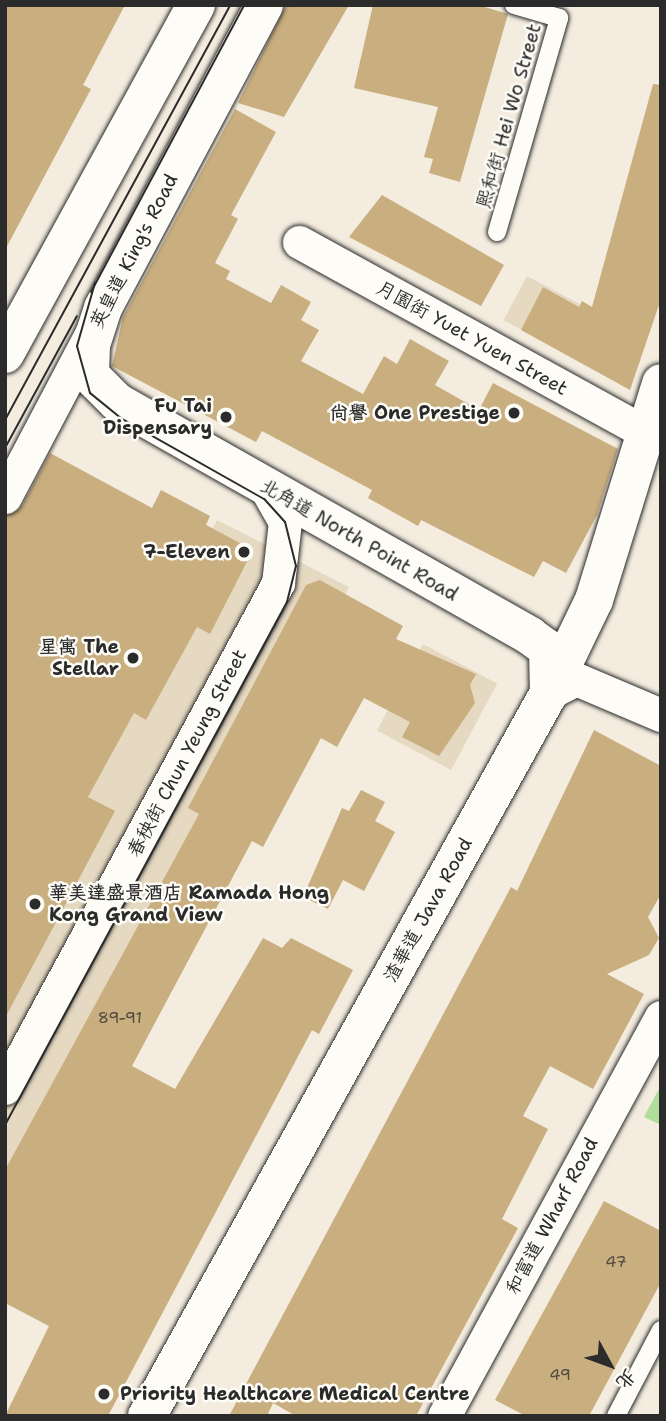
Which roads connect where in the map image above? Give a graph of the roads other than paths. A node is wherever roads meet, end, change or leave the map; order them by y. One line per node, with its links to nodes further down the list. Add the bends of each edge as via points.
1 (196, 5): 7 (main road)
2 (264, 5): 6 (main road, 英皇道 King's Road)
3 (514, 5): 4 (lane, 熙和街 Hei Wo Street, via 559,18)
4 (498, 232)
5 (299, 242): 9 (street, 月園街 Yuet Yuen Street)
6 (103, 308): 10 (main road, 北角道 North Point Road, via 88,361 101,390); 11 (street, 英皇道 King's Road)
7 (5, 355)
8 (661, 383): 9 (main road, 渣華道 Java Road)
9 (646, 433): 12 (main road, 渣華道 Java Road, via 594,600)
10 (264, 485): 12 (main road, 北角道 North Point Road, via 548,649); 15 (street, 春秧街 Chun Yeung Street, via 285,522 278,583)
11 (5, 497)
12 (549, 693): 13 (street, via 576,679); 17 (main road, 渣華道 Java Road)
13 (661, 715)
14 (661, 1017): 18 (street, 和富道 Wharf Road)
15 (5, 1088)
16 (661, 1329): 19 (lane)
17 (146, 1416)
18 (444, 1416)
19 (616, 1416)

